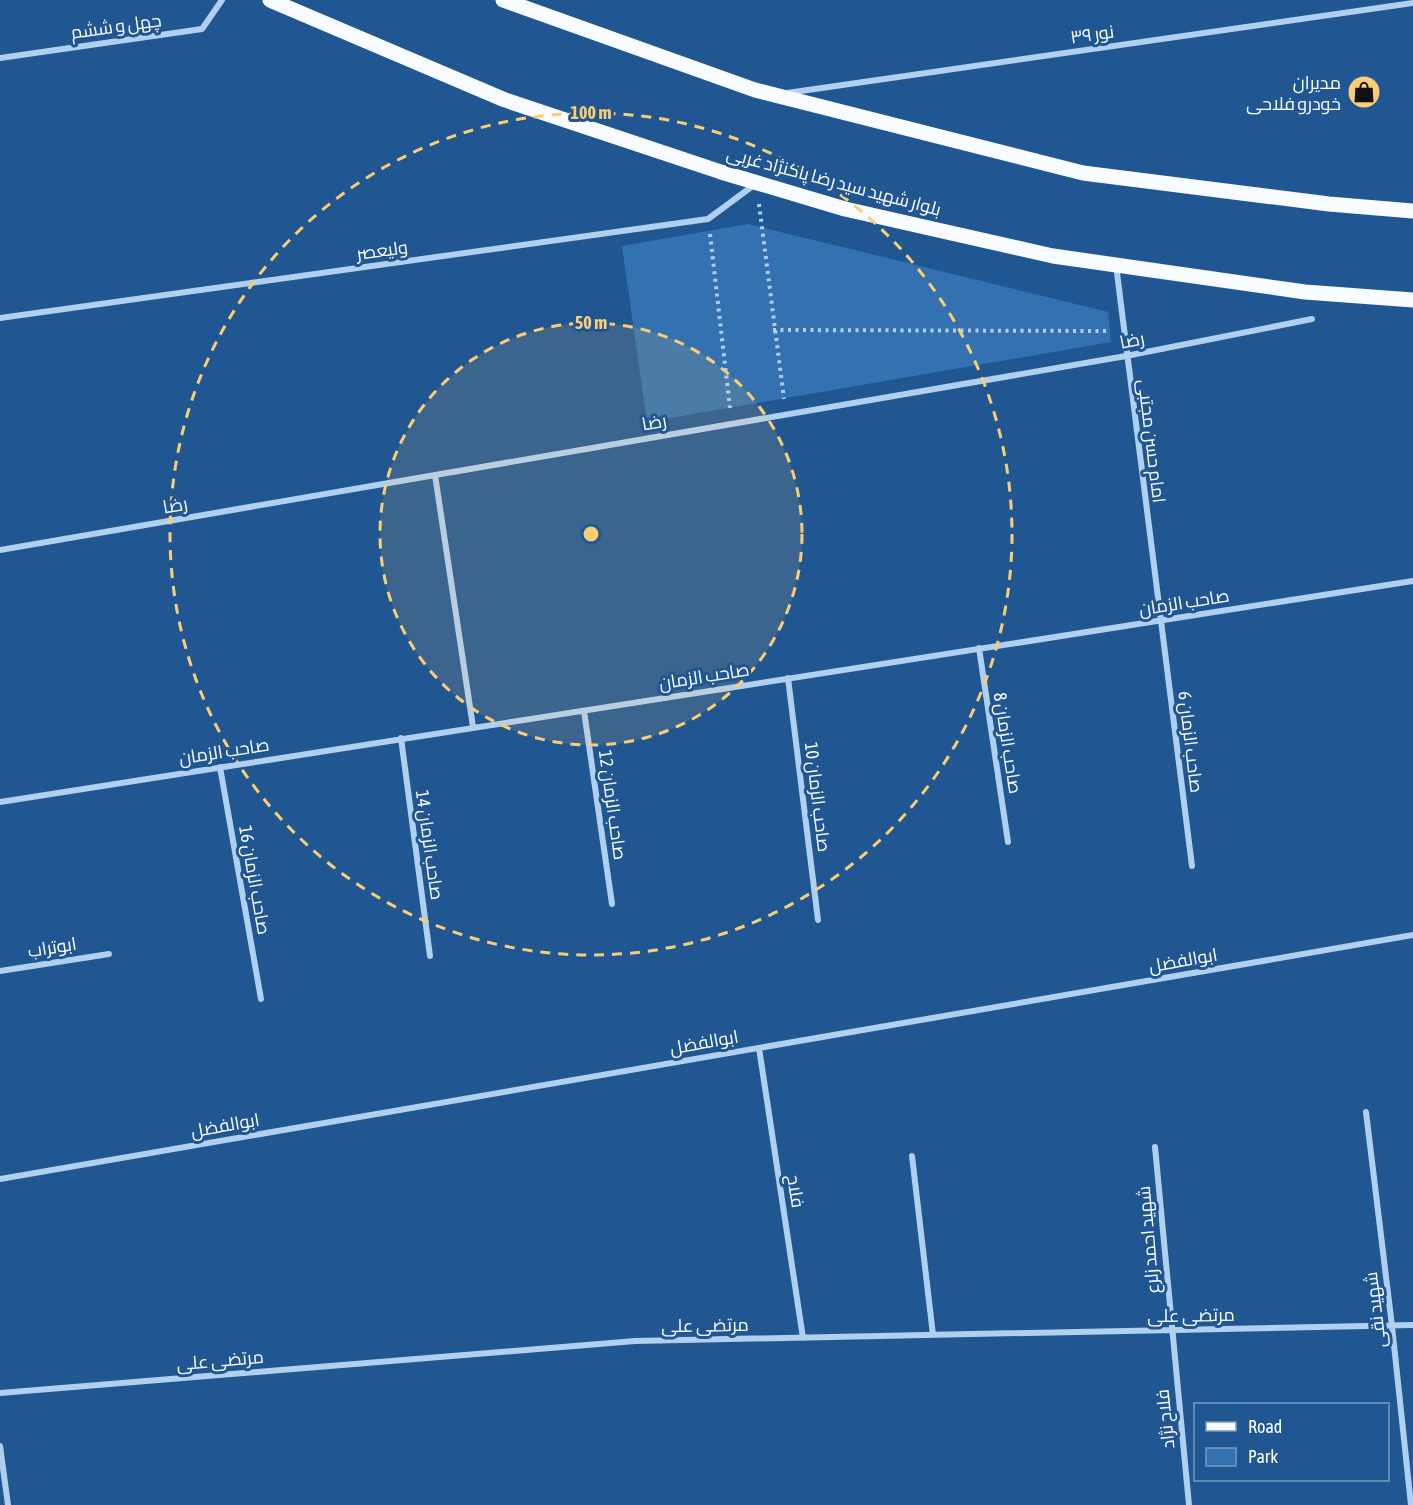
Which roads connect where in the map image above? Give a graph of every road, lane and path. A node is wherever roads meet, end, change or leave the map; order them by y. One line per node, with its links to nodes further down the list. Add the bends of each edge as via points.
1 (222, 0): 5 (street, چهل و ششم, via 202,29)
2 (270, 0): 7 (main road, بلوار شهید سید رضا پاکنژاد غربی, via 505,100)
3 (503, 0): 6 (main road)
4 (1413, 3): 6 (street, نور ۳۹)
5 (0, 58)
6 (775, 95): 8 (main road, via 1083,173)
7 (757, 183): 9 (street, ولیعصر); 10 (main road, بلوار شهید سید رضا پاکنژاد غربی, via 856,211 1053,256); 14 (path)
8 (1413, 211)
9 (708, 219): 12 (street, ولیعصر); 18 (path)
10 (1116, 265): 11 (main road, بلوار شهید سید رضا پاکنژاد غربی, via 1305,292); 15 (street, امام حسن مجتبی)
11 (1413, 300)
12 (0, 318)
13 (1312, 319): 16 (street, رضا)
14 (773, 330): 15 (path); 17 (path)
15 (1123, 331): 16 (street, امام حسن مجتبی)
16 (1126, 356): 17 (street, رضا); 22 (street, امام حسن مجتبی)
17 (786, 415): 18 (street, رضا)
18 (732, 424): 19 (street, رضا)
19 (435, 475): 20 (street, رضا); 26 (street)
20 (0, 550)
21 (1413, 581): 22 (street, صاحب الزمان)
22 (1160, 621): 23 (street, صاحب الزمان); 31 (street, صاحب الزمان 6)
23 (979, 648): 24 (street, صاحب الزمان); 30 (street, صاحب الزمان 8)
24 (788, 678): 25 (street, صاحب الزمان); 33 (street, صاحب الزمان 10)
25 (584, 711): 26 (street, صاحب الزمان); 32 (street, صاحب الزمان 12)
26 (472, 727): 27 (street, صاحب الزمان)
27 (401, 738): 28 (street, صاحب الزمان); 36 (street, صاحب الزمان 14)
28 (220, 767): 29 (street, صاحب الزمان); 38 (street, صاحب الزمان 16)
29 (0, 802)
30 (1008, 842)
31 (1192, 866)
32 (612, 904)
33 (818, 920)
34 (1413, 935): 39 (street, ابوالفضل)
35 (109, 954): 37 (street, ابوتراب)
36 (430, 956)
37 (0, 970)
38 (261, 999)
39 (759, 1048): 43 (street, ابوالفضل); 48 (street, فلاح)
40 (1366, 1112): 45 (street, شهید نقی)
41 (1155, 1147): 46 (street, شهید احمد زلرع)
42 (912, 1156): 47 (street)
43 (0, 1179)
44 (1413, 1325): 45 (street, مرتضی علی)
45 (1392, 1326): 46 (street, مرتضی علی); 53 (street, شهید نقی)
46 (1171, 1330): 47 (street, مرتضی علی); 52 (street, فلاح نژاد)
47 (933, 1335): 48 (street, مرتضی علی)
48 (803, 1338): 49 (street, مرتضی علی, via 635,1341)
49 (0, 1393)
50 (0, 1446): 51 (street)
51 (8, 1505)
52 (1189, 1505)
53 (1411, 1505)

